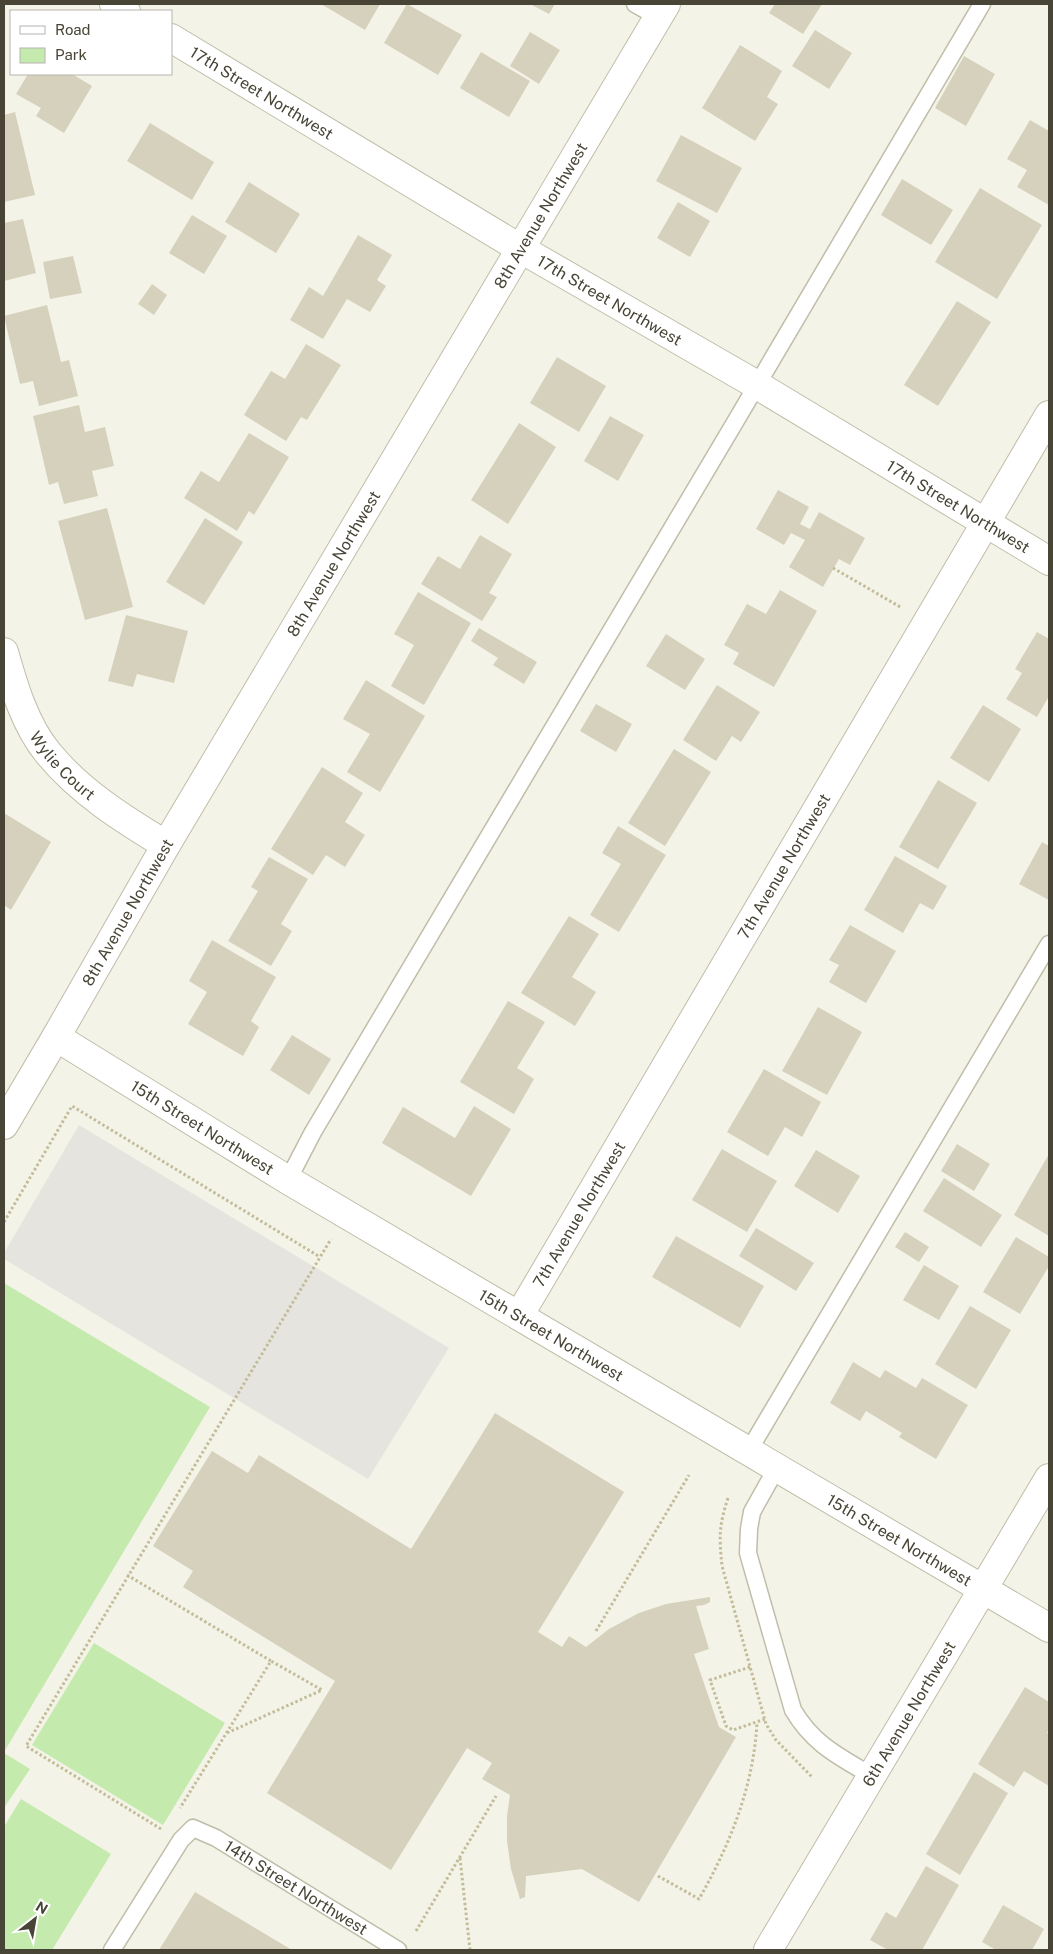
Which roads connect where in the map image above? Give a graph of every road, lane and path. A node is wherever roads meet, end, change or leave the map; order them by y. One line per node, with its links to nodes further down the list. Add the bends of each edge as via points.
1 (635, 4): 3 (lane)
2 (982, 4): 6 (lane)
3 (662, 11): 5 (street, 8th Avenue Northwest)
4 (172, 39): 5 (street, 17th Street Northwest)
5 (522, 249): 6 (street, 17th Street Northwest); 13 (street, 8th Avenue Northwest)
6 (757, 386): 8 (street, 17th Street Northwest); 17 (lane, via 313,1132)
7 (1049, 415): 8 (street, 7th Avenue Northwest)
8 (985, 522): 9 (street, 17th Street Northwest); 11 (street, 7th Avenue Northwest)
9 (1049, 561)
10 (833, 568): 11 (path)
11 (926, 623): 21 (street, 7th Avenue Northwest)
12 (4, 652): 13 (street, Wylie Court, via 17,697 47,752 100,803)
13 (166, 845): 15 (street, 8th Avenue Northwest)
14 (1049, 944): 22 (lane)
15 (56, 1037): 16 (street, 8th Avenue Northwest); 17 (street, 15th Street Northwest)
16 (4, 1125)
17 (288, 1180): 21 (street, 15th Street Northwest)
18 (4, 1222): 20 (path, via 72,1106)
19 (332, 1238): 20 (path)
20 (320, 1257): 26 (path)
21 (519, 1316): 22 (street, 15th Street Northwest)
22 (748, 1452): 23 (street, 15th Street Northwest)
23 (776, 1469): 27 (street, 15th Street Northwest); 35 (lane, via 752,1512 748,1552 793,1710 815,1740)
24 (689, 1475): 29 (path)
25 (1049, 1478): 27 (street, 6th Avenue Northwest)
26 (127, 1576): 30 (path); 38 (path, via 26,1746)
27 (983, 1589): 28 (street, 15th Street Northwest); 35 (street, 6th Avenue Northwest)
28 (1049, 1628)
29 (596, 1631)
30 (272, 1662): 34 (path); 34 (path, via 322,1690)
31 (750, 1667): 33 (path, via 710,1680 726,1726 734,1730)
32 (765, 1719): 33 (path)
33 (757, 1722): 40 (path, via 753,1757 732,1836 699,1899)
34 (226, 1734): 37 (path)
35 (872, 1776): 45 (street, 6th Avenue Northwest)
36 (496, 1796): 39 (path)
37 (175, 1816)
38 (165, 1832)
39 (459, 1857): 41 (path); 44 (path)
40 (658, 1876)
41 (416, 1931)
42 (112, 1950): 43 (lane, 14th Street Northwest, via 181,1840 193,1828 216,1838)
43 (398, 1950)
44 (470, 1950)
45 (768, 1950)

